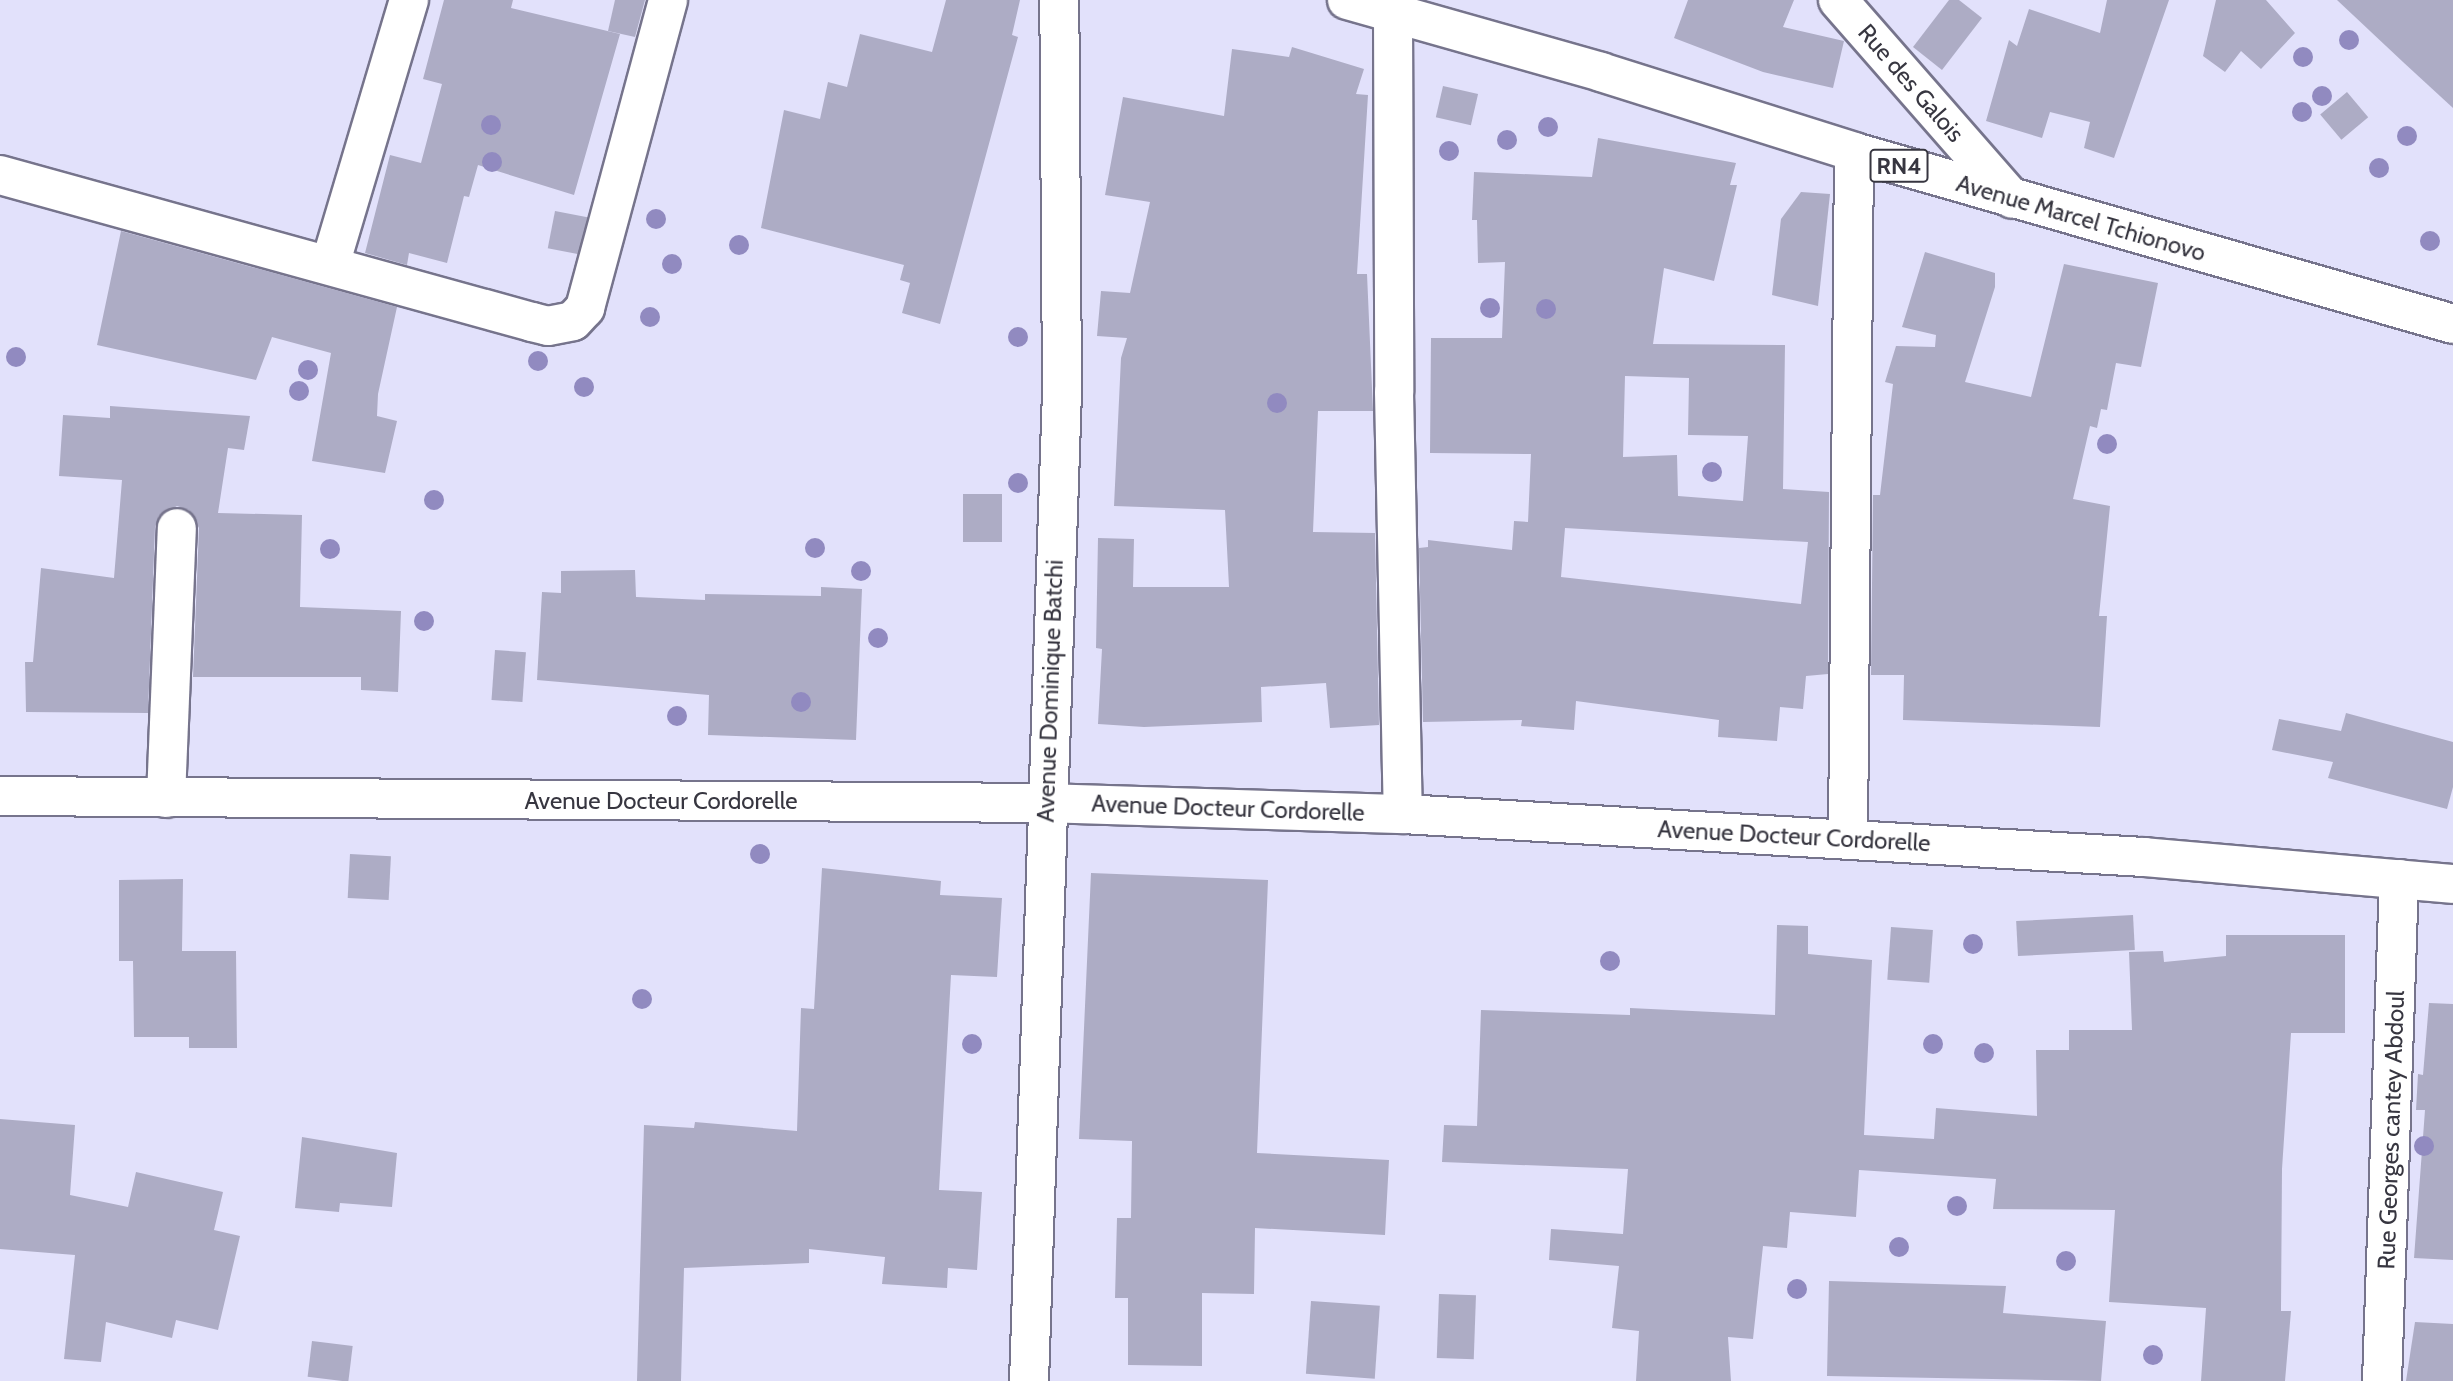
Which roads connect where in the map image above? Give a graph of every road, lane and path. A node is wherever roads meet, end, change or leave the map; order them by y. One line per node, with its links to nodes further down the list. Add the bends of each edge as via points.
1 (409, 0): 10 (main road)
2 (668, 0): 10 (main road, via 585,308 573,321 548,326)
3 (1059, 0): 15 (main road, Avenue Dominique Batchi, via 1062,391)
4 (1348, 0): 6 (main road, Avenue Marcel Tchionovo / RN4)
5 (1838, 0): 9 (main road, Rue des Galois)
6 (1393, 13): 7 (main road, Avenue Marcel Tchionovo / RN4, via 1601,72); 16 (main road, via 1394,405)
7 (1854, 152): 9 (main road, Avenue Marcel Tchionovo / RN4); 17 (main road)
8 (0, 175): 10 (main road)
9 (2012, 198): 11 (main road, Avenue Marcel Tchionovo / RN4)
10 (330, 265)
11 (2453, 324)
12 (177, 528): 14 (main road)
13 (0, 796): 14 (main road, Avenue Docteur Cordorelle)
14 (166, 798): 15 (main road, Avenue Docteur Cordorelle)
15 (1046, 803): 16 (main road, Avenue Docteur Cordorelle); 20 (main road, Avenue Dominique Batchi)
16 (1403, 814): 17 (main road, Avenue Docteur Cordorelle)
17 (1848, 838): 18 (main road, Avenue Docteur Cordorelle)
18 (2399, 879): 19 (main road, Avenue Docteur Cordorelle); 21 (main road, Rue Georges cantey Abdoul)
19 (2453, 884)
20 (1029, 1381)
21 (2382, 1381)

